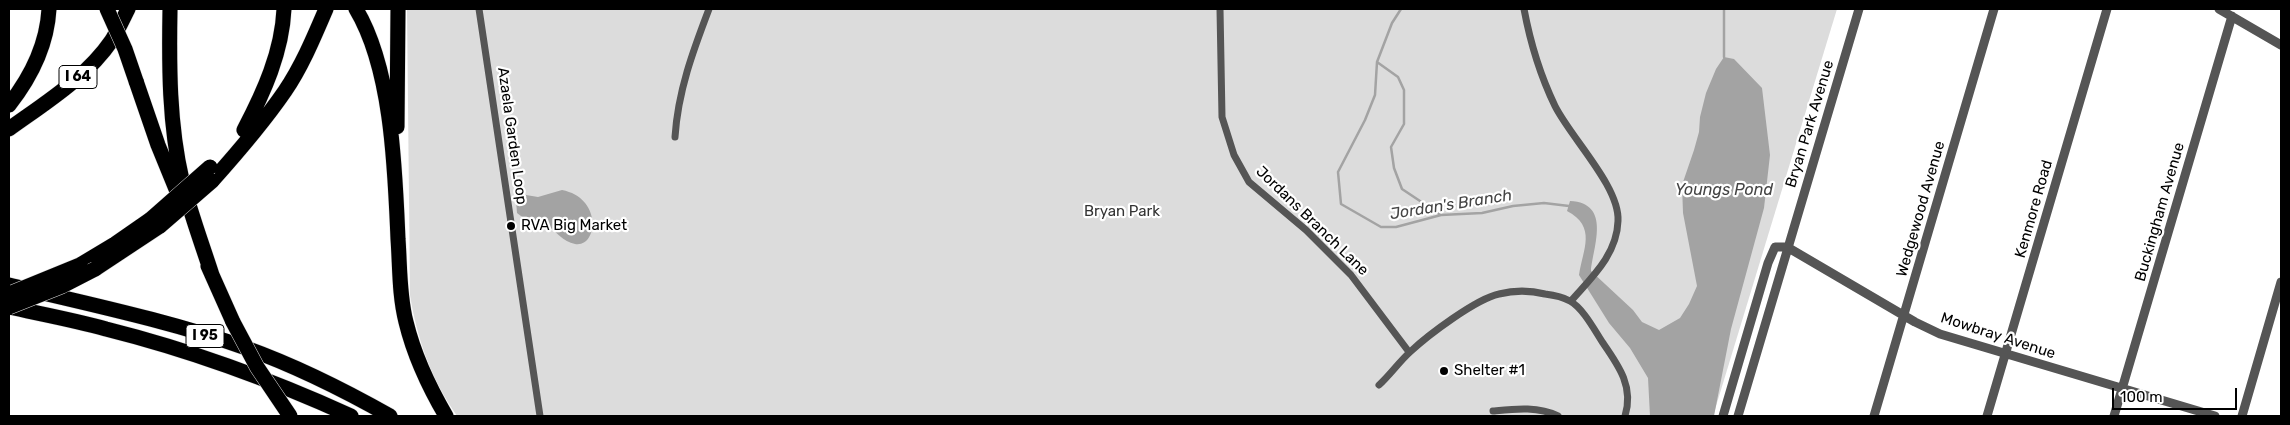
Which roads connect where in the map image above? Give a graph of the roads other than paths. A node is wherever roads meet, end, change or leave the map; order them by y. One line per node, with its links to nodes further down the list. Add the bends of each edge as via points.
1 (49, 9): 20 (highway, via 43,43 34,68)
2 (107, 9): 28 (highway, bridge)
3 (128, 9): 21 (highway, I 64, via 112,40 96,59 73,82)
4 (170, 9): 28 (highway, via 169,70 182,180)
5 (284, 9): 22 (highway, via 275,60)
6 (318, 9): 22 (highway, via 305,38 272,93)
7 (326, 9): 24 (highway, via 286,90 250,138)
8 (356, 9): 25 (highway, via 374,52 389,120)
9 (398, 9): 25 (highway)
10 (479, 9): 44 (street, Azaela Garden Loop)
11 (709, 9): 23 (street, via 682,83)
12 (1220, 9): 35 (street, Jordans Branch Lane, via 1222,117 1234,155 1249,182 1306,230 1351,275)
13 (1524, 9): 32 (street, via 1554,105 1615,201 1618,221 1611,250 1597,272)
14 (1859, 9): 27 (street, Bryan Park Avenue)
15 (1994, 9): 34 (street, Wedgewood Avenue)
16 (2107, 9): 36 (street, Kenmore Road)
17 (2219, 9): 18 (street)
18 (2232, 16): 19 (street); 38 (street, Buckingham Avenue)
19 (2281, 45)
20 (9, 105)
21 (9, 129)
22 (244, 130): 24 (highway)
23 (675, 137)
24 (211, 174): 26 (highway, bridge)
25 (397, 209): 43 (highway, via 400,285 406,321 418,360)
26 (156, 222): 31 (highway, bridge, via 80,265); 33 (highway, bridge, via 95,269)
27 (1787, 247): 34 (street, Mowbray Avenue); 47 (street, via 1775,247 1768,263); 48 (street, Bryan Park Avenue)
28 (212, 275): 40 (highway, bridge, via 257,367)
29 (2281, 282): 53 (street)
30 (9, 285): 42 (highway, I 95, via 147,319 246,348 341,389)
31 (9, 294)
32 (1571, 301): 35 (street, via 1517,290 1497,294 1438,329); 46 (street, via 1589,321 1619,367 1629,398)
33 (9, 307): 41 (highway, I 95, via 106,329 240,370)
34 (1904, 315): 36 (street, Mowbray Avenue, via 1940,334); 49 (street, Wedgewood Avenue)
35 (1409, 352): 37 (street)
36 (2005, 354): 38 (street, Mowbray Avenue); 50 (street, Kenmore Road)
37 (1379, 385)
38 (2122, 389): 51 (street, Buckingham Avenue); 52 (street, Mowbray Avenue)
39 (1493, 411): 45 (street, via 1544,410)
40 (290, 416)
41 (351, 416)
42 (390, 416)
43 (446, 416)
44 (540, 416)
45 (1558, 416)
46 (1625, 416)
47 (1723, 416)
48 (1738, 416)
49 (1874, 416)
50 (1986, 416)
51 (2114, 416)
52 (2215, 416)
53 (2242, 416)

